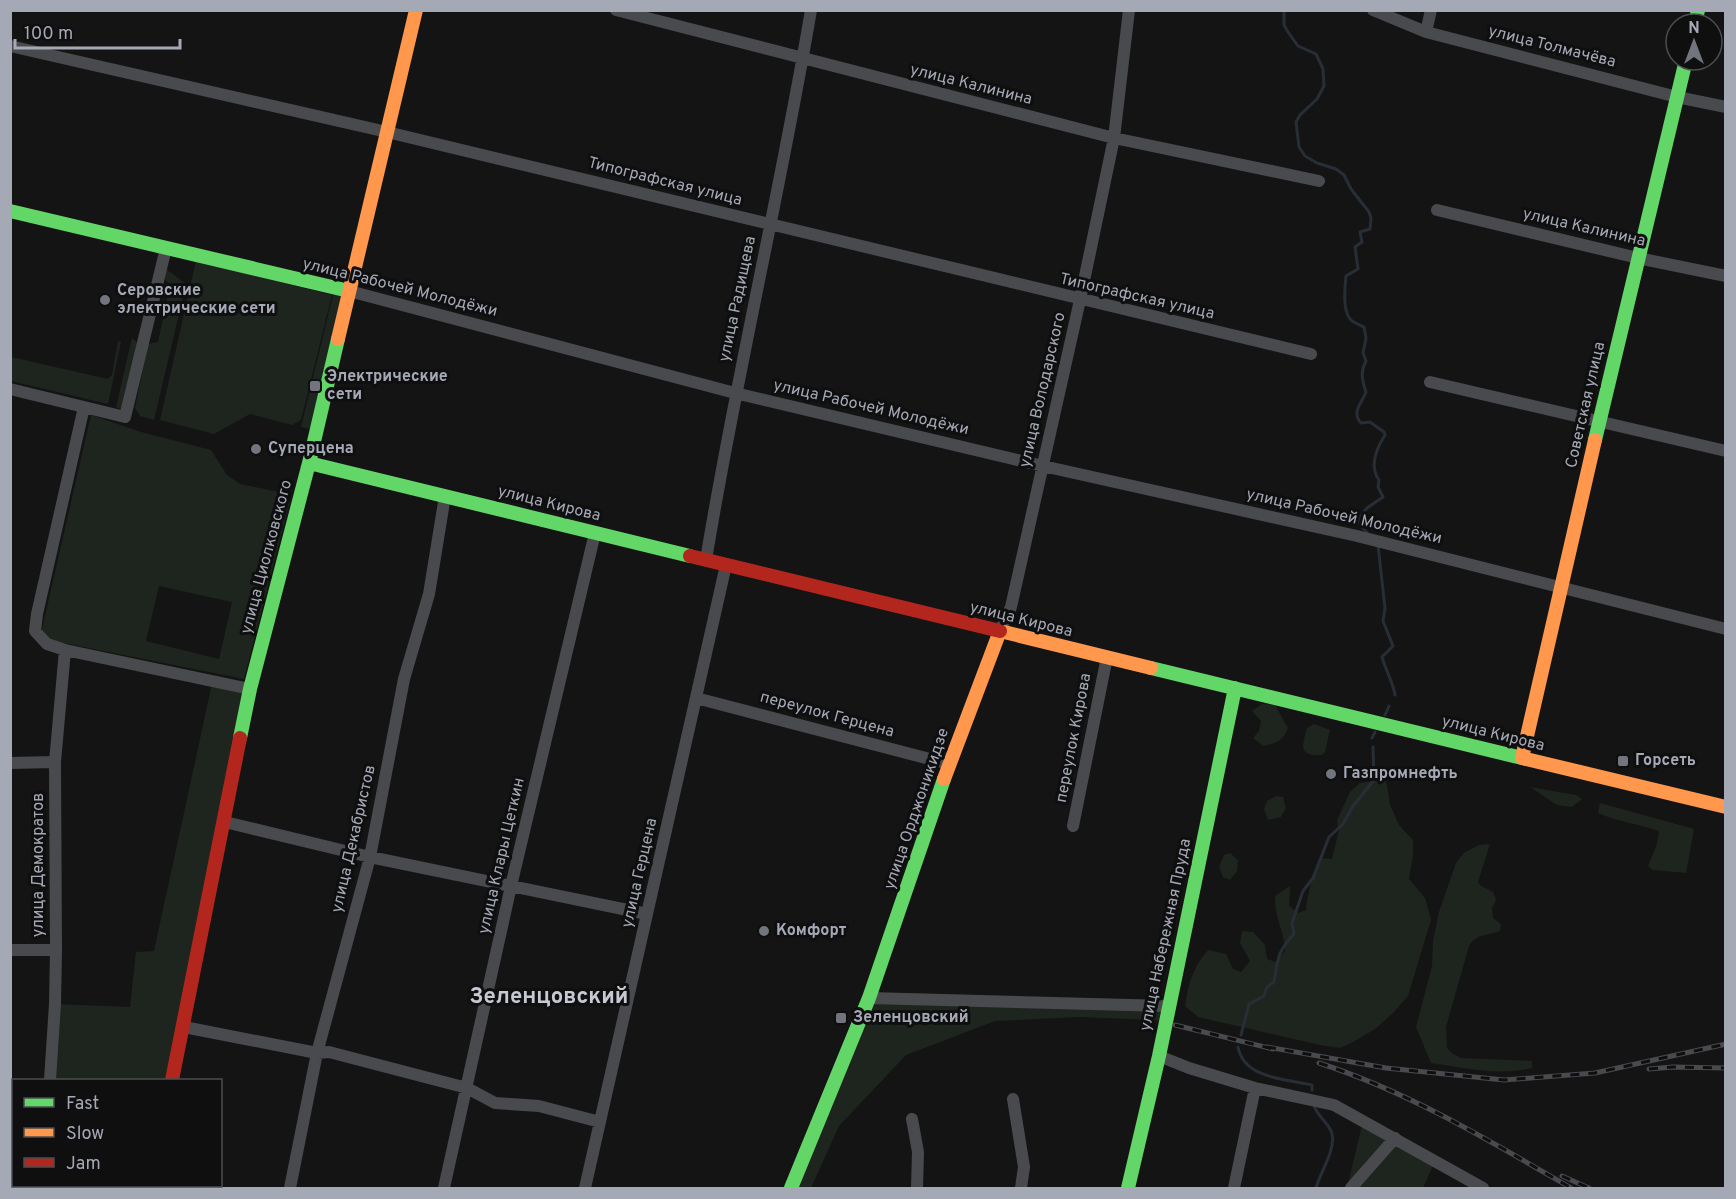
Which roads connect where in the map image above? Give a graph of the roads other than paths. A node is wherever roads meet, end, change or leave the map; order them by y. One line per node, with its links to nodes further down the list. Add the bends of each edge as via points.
1 (416, 10): 13 (main road, улица Циолковского)
2 (616, 10): 9 (street, улица Калинина)
3 (811, 10): 9 (street, улица Радищева)
4 (1129, 10): 14 (street, улица Володарского)
5 (1373, 10): 7 (street, улица Толмачёва)
6 (1431, 10): 7 (street)
7 (1426, 32): 11 (street, улица Толмачёва)
8 (10, 46): 13 (street, Типографская улица)
9 (803, 59): 14 (street, улица Калинина); 18 (street, улица Радищева)
10 (1683, 72): 11 (main road, Советская улица)
11 (1677, 97): 12 (street, улица Толмачёва); 20 (main road, Советская улица)
12 (1725, 107)
13 (387, 132): 18 (street, Типографская улица); 22 (main road, улица Циолковского)
14 (1113, 138): 15 (street, улица Калинина); 23 (street, улица Володарского)
15 (1319, 181)
16 (1437, 210): 20 (street, улица Калинина)
17 (10, 212): 19 (main road, улица Рабочей Молодёжи)
18 (770, 225): 23 (street, Типографская улица); 27 (street, улица Радищева)
19 (166, 248): 22 (main road, улица Рабочей Молодёжи); 28 (street, via 125,417)
20 (1638, 258): 21 (street, улица Калинина); 29 (main road, Советская улица)
21 (1725, 276)
22 (349, 291): 27 (street, улица Рабочей Молодёжи); 31 (main road, улица Циолковского)
23 (1080, 300): 24 (street, Типографская улица); 32 (street, улица Володарского)
24 (1311, 354)
25 (1430, 382): 29 (street)
26 (10, 389): 28 (street)
27 (735, 393): 32 (street, улица Рабочей Молодёжи); 35 (street, улица Радищева)
28 (84, 407): 40 (street, via 35,631 47,644)
29 (1599, 422): 30 (street); 37 (main road, Советская улица)
30 (1725, 451)
31 (309, 463): 33 (main road, улица Кирова); 42 (main road, улица Циолковского)
32 (1043, 466): 37 (street, улица Рабочей Молодёжи, via 1358,536); 39 (street, улица Володарского, via 1011,607)
33 (445, 496): 34 (main road, улица Кирова); 52 (street, улица Декабристов, via 429,594 404,679)
34 (595, 533): 35 (main road, улица Кирова); 53 (street, улица Клары Цеткин)
35 (706, 560): 36 (main road, улица Кирова)
36 (726, 565): 39 (main road, улица Кирова); 44 (street, улица Герцена)
37 (1562, 588): 38 (street, улица Рабочей Молодёжи); 45 (main road, Советская улица)
38 (1725, 628)
39 (1000, 632): 41 (main road, улица Кирова); 48 (main road, улица Орджоникидзе)
40 (65, 650): 42 (street); 46 (street, улица Демократов)
41 (1107, 657): 43 (main road, улица Кирова); 51 (street, переулок Кирова)
42 (250, 688): 50 (main road, улица Циолковского)
43 (1235, 688): 45 (main road, улица Кирова); 58 (main road, улица Набережная Пруда)
44 (696, 698): 48 (street, переулок Герцена); 54 (street, улица Герцена)
45 (1522, 758): 49 (main road, улица Кирова)
46 (55, 762): 47 (street); 56 (street, улица Демократов)
47 (10, 763)
48 (949, 764): 57 (main road, улица Орджоникидзе)
49 (1725, 807)
50 (225, 822): 52 (street); 59 (main road, улица Циолковского)
51 (1073, 826)
52 (370, 857): 53 (street); 60 (street, улица Декабристов)
53 (511, 886): 54 (street); 64 (street, улица Клары Цеткин)
54 (647, 914): 68 (street, улица Герцена)
55 (10, 950): 56 (street)
56 (56, 950): 62 (street, улица Демократов)
57 (869, 999): 58 (street); 73 (main road, улица Орджоникидзе)
58 (1168, 1006): 61 (main road, улица Набережная Пруда)
59 (183, 1027): 60 (street); 63 (main road, улица Циолковского)
60 (317, 1053): 64 (street, via 329,1052); 70 (street, улица Декабристов)
61 (1159, 1056): 65 (street); 76 (main road, улица Набережная Пруда)
62 (50, 1079)
63 (172, 1079)
64 (467, 1088): 68 (street, via 495,1103 539,1106); 71 (street, улица Клары Цеткин)
65 (1255, 1088): 69 (street, via 1334,1105); 77 (street)
66 (1013, 1100): 75 (street, via 1024,1167)
67 (912, 1119): 74 (street, via 918,1152)
68 (600, 1122): 72 (street, улица Герцена)
69 (1395, 1138): 78 (street); 79 (street)
70 (290, 1188)
71 (444, 1188)
72 (585, 1188)
73 (791, 1188)
74 (917, 1188)
75 (1021, 1188)
76 (1128, 1188)
77 (1234, 1188)
78 (1351, 1188)
79 (1483, 1188)

